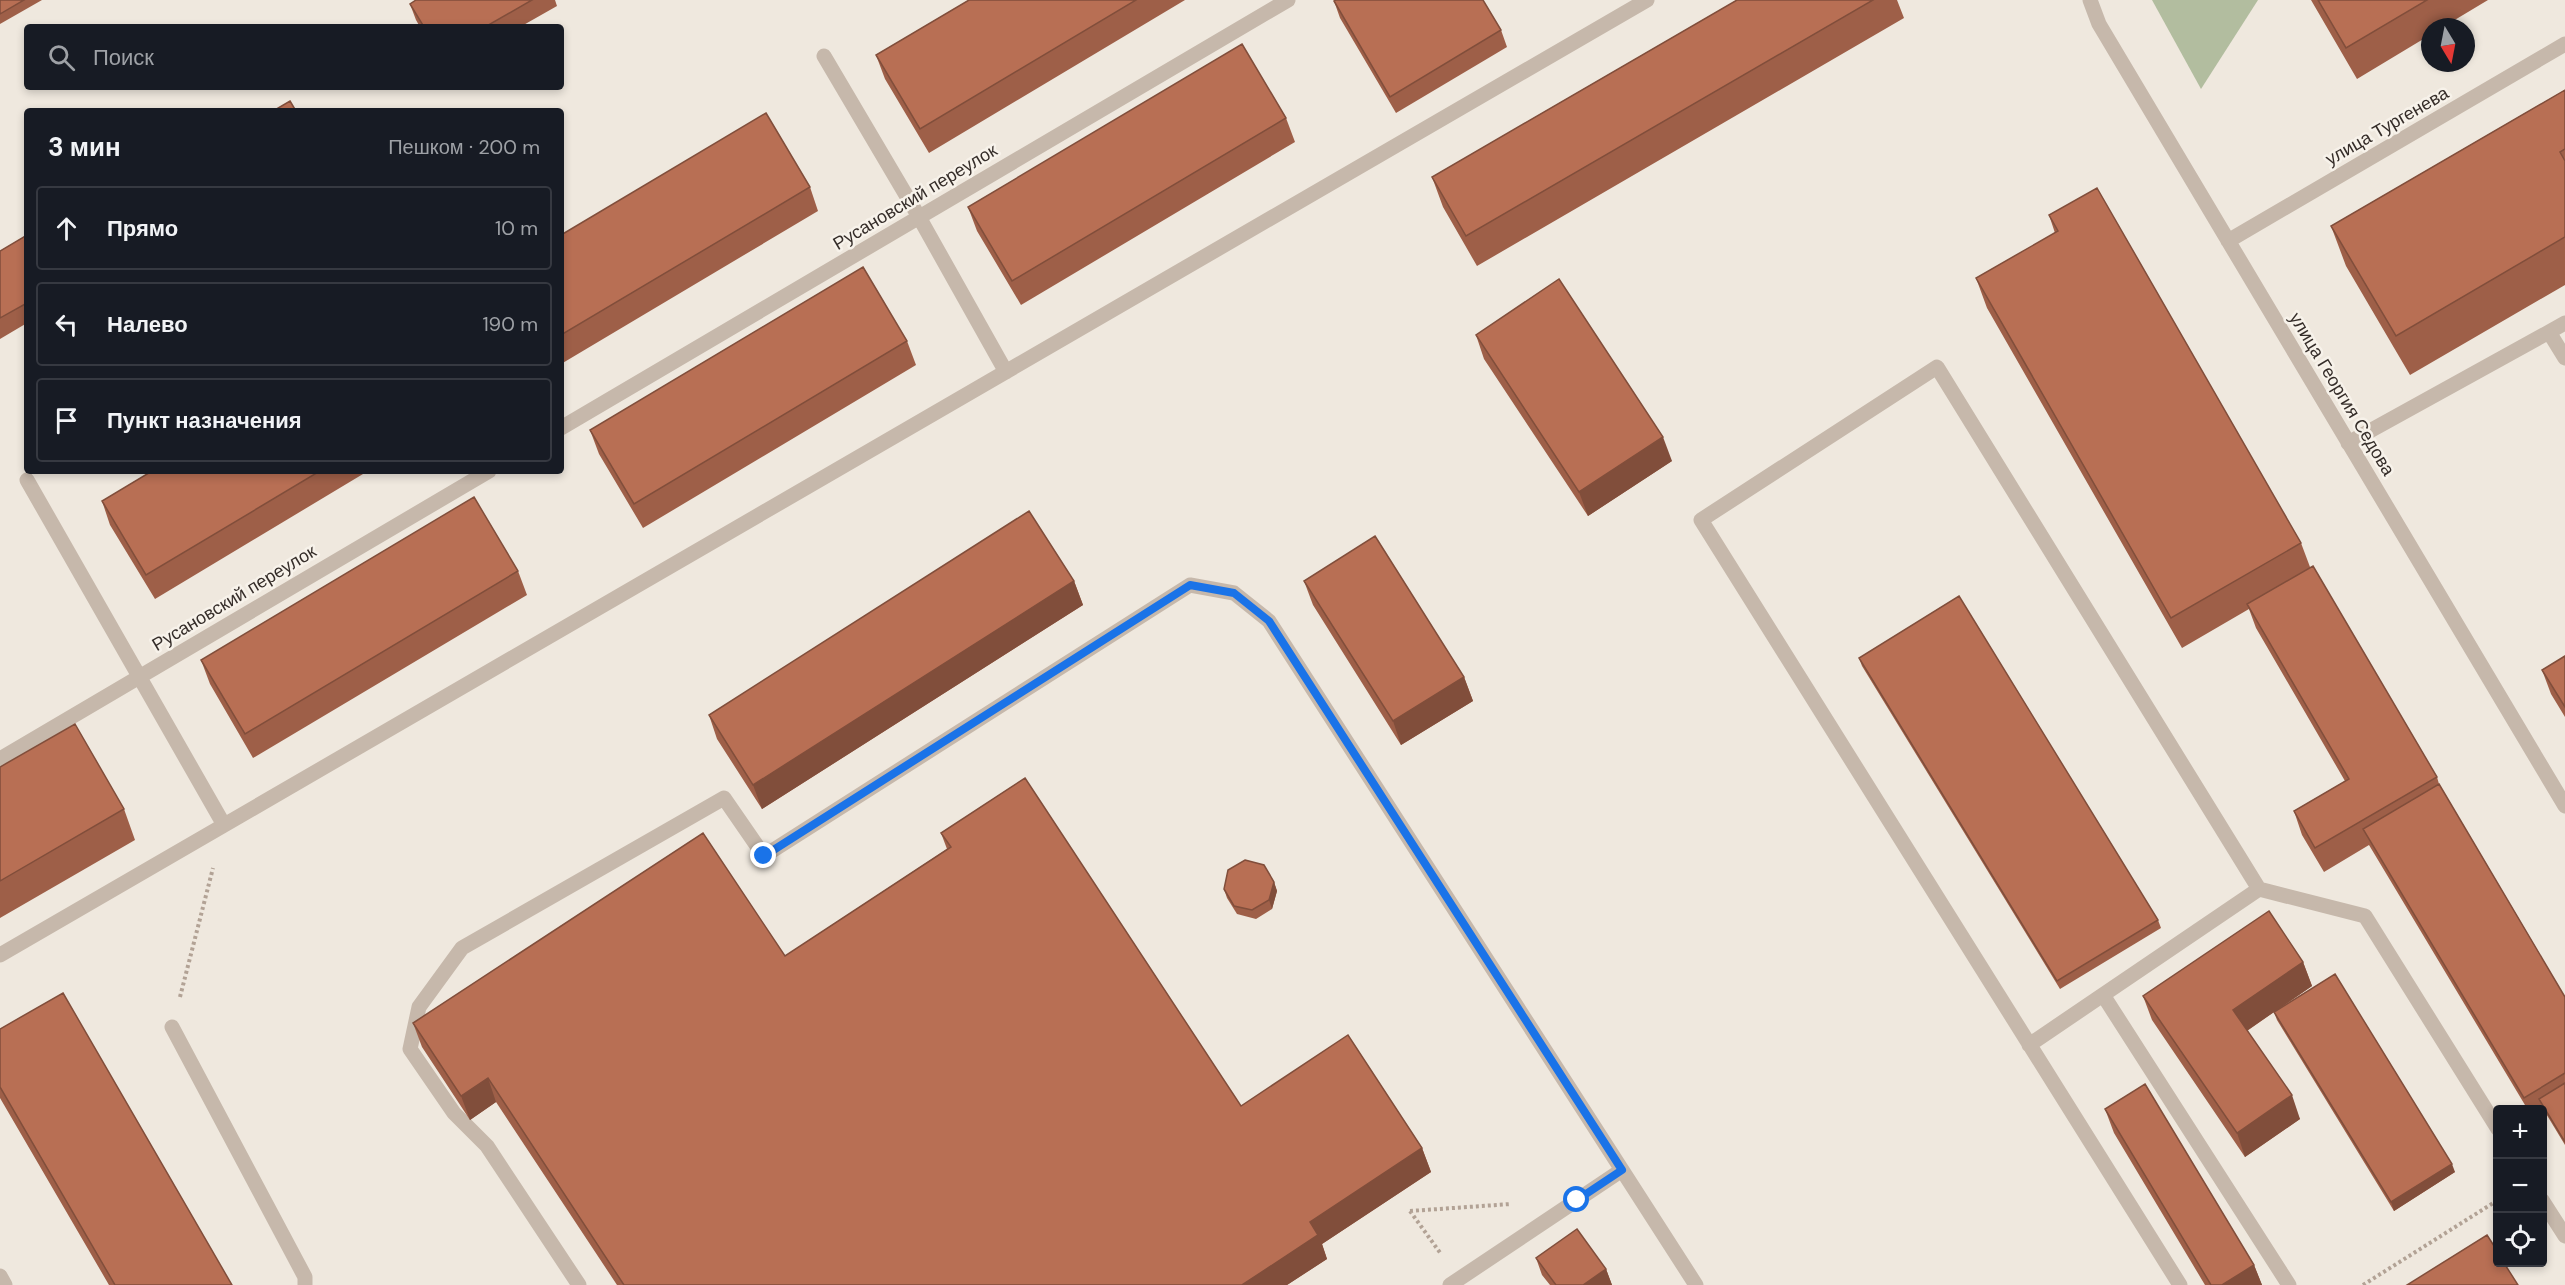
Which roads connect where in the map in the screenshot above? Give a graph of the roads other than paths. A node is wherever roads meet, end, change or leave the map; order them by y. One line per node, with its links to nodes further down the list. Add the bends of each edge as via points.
1 (1288, 0): 6 (street, Русановский переулок)
2 (1647, 0): 11 (street)
3 (2090, 0): 7 (street, улица Георгия Седова, via 2099,24)
4 (2565, 44): 7 (street, улица Тургенева)
5 (824, 56): 6 (street)
6 (920, 217): 11 (street); 12 (street, Русановский переулок)
7 (2228, 242): 13 (street, улица Георгия Седова)
8 (2565, 323): 9 (street)
9 (2549, 332): 10 (street); 13 (street)
10 (2565, 357)
11 (1006, 372): 19 (street)
12 (564, 426)
13 (2348, 443): 18 (street, улица Георгия Седова)
14 (484, 474): 16 (street, Русановский переулок)
15 (27, 480): 16 (street)
16 (140, 677): 17 (street, Русановский переулок); 19 (street)
17 (0, 759)
18 (2565, 806)
19 (224, 825): 21 (street)
20 (2259, 889): 22 (street); 24 (street, via 1937,367 1701,519); 25 (street, via 2365,916)
21 (0, 955)
22 (2103, 995): 24 (street); 36 (street)
23 (172, 1027): 32 (street, via 305,1277)
24 (2029, 1045): 35 (street)
25 (2493, 1121)
26 (1622, 1170): 30 (street); 33 (street, via 1269,621 1234,593 1190,585 764,856 724,798 462,948 419,1007 410,1049 454,1113 487,1146); 34 (street)
27 (2547, 1208): 28 (street)
28 (2565, 1236)
29 (0, 1276): 31 (street)
30 (1454, 1282)
31 (5, 1285)
32 (305, 1285)
33 (579, 1285)
34 (1696, 1285)
35 (2180, 1285)
36 (2289, 1285)

